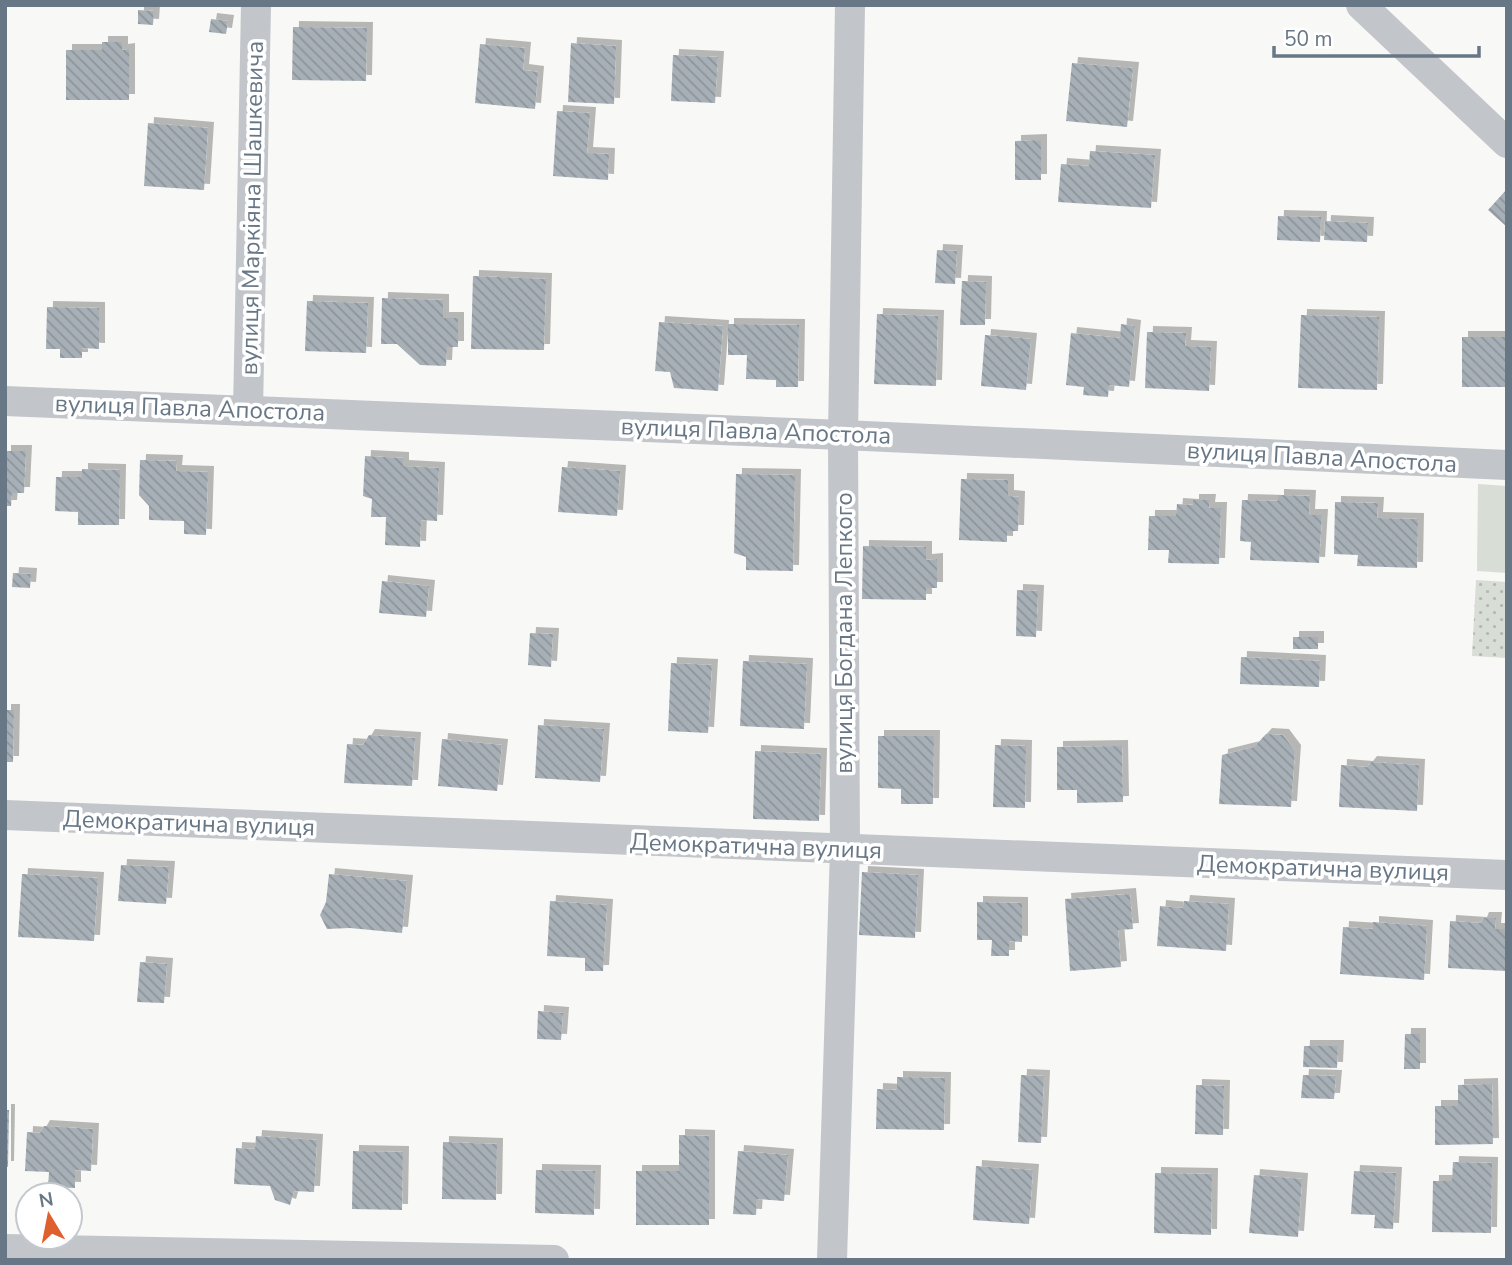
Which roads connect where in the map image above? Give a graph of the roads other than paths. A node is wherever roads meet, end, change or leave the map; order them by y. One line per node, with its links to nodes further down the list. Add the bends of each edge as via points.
1 (256, 5): 6 (street, вулиця Маркіяна Шашкевича)
2 (850, 5): 7 (street, вулиця Богдана Лепкого)
3 (1361, 5): 4 (street)
4 (1507, 143)
5 (5, 401): 6 (street, вулиця Павла Апостола)
6 (248, 411): 7 (street, вулиця Павла Апостола)
7 (844, 435): 8 (street, вулиця Павла Апостола); 10 (street, вулиця Богдана Лепкого)
8 (1507, 465)
9 (5, 815): 10 (street, Демократична вулиця)
10 (845, 849): 11 (street, Демократична вулиця); 14 (street, вулиця Богдана Лепкого)
11 (1507, 875)
12 (5, 1249): 13 (street)
13 (554, 1260)
14 (832, 1260)

